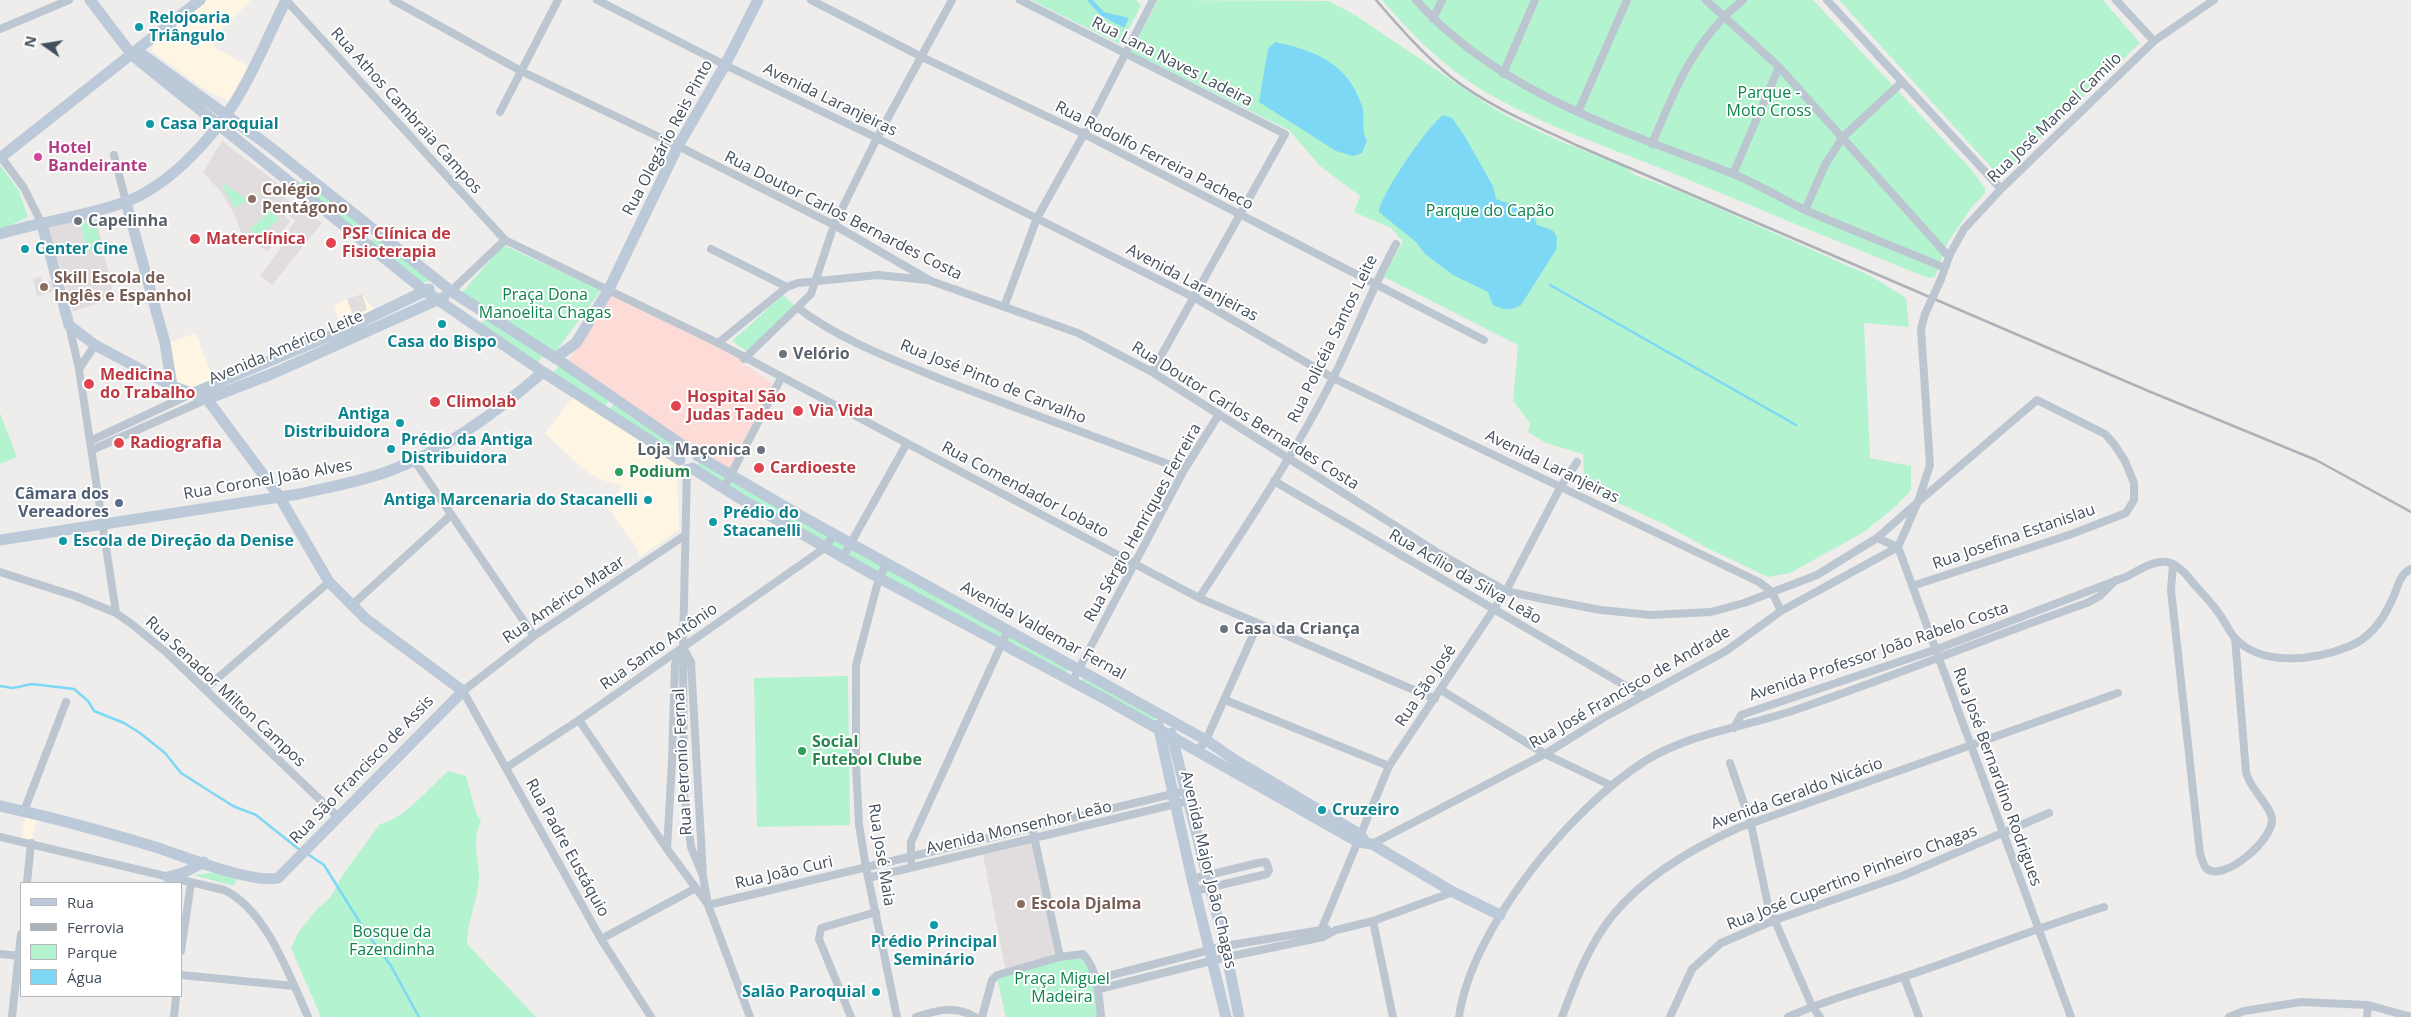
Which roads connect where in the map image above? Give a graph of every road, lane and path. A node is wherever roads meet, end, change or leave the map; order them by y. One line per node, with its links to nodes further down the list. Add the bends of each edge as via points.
1 (69, 0): 24 (street)
2 (90, 0): 26 (street)
3 (200, 0): 26 (street)
4 (286, 0): 36 (street); 61 (street, Rua Athos Cambraia Campos)
5 (393, 0): 31 (street, Rua Doutor Carlos Bernardes Costa)
6 (558, 0): 31 (street)
7 (597, 0): 29 (street, Avenida Laranjeiras)
8 (758, 0): 29 (street, Rua Olegário Reis Pinto)
9 (811, 0): 28 (street, Rua Rodolfo Ferreira Pacheco)
10 (952, 0): 28 (street)
11 (1020, 0): 27 (street, Rua Lana Naves Ladeira)
12 (1153, 0): 27 (street)
13 (1416, 0): 23 (street)
14 (1442, 0): 23 (street)
15 (1535, 0): 32 (street)
16 (1627, 0): 35 (street)
17 (1706, 0): 22 (street)
18 (1743, 0): 22 (street)
19 (1827, 0): 33 (street)
20 (2116, 0): 25 (street)
21 (2214, 0): 25 (street, Rua José Manoel Camilo)
22 (1723, 16): 30 (street); 41 (street, via 1687,64)
23 (1433, 19): 32 (street)
24 (0, 29)
25 (2154, 42): 50 (street, Rua José Manoel Camilo)
26 (133, 52): 36 (street); 37 (street); 45 (street)
27 (1125, 54): 38 (street); 55 (street, Rua Lana Naves Ladeira, via 1285,134)
28 (922, 58): 38 (street, Rua Rodolfo Ferreira Pacheco); 40 (street)
29 (725, 65): 40 (street, Avenida Laranjeiras); 43 (street, Rua Olegário Reis Pinto)
30 (1779, 67): 39 (street); 47 (street)
31 (521, 71): 34 (street); 43 (street, Rua Doutor Carlos Bernardes Costa)
32 (1503, 74): 35 (street)
33 (1902, 82): 39 (street); 50 (street)
34 (500, 112)
35 (1578, 112): 41 (street)
36 (227, 114): 37 (street); 42 (street)
37 (218, 125): 46 (street); 52 (street, via 172,175)
38 (1084, 134): 55 (street, Rua Rodolfo Ferreira Pacheco); 56 (street)
39 (1843, 137): 53 (street, via 1826,163); 66 (street)
40 (877, 138): 56 (street, Avenida Laranjeiras); 58 (street)
41 (1652, 144): 47 (street)
42 (269, 146): 46 (street); 48 (street)
43 (678, 146): 58 (street, Rua Doutor Carlos Bernardes Costa); 74 (street, Rua Olegário Reis Pinto)
44 (114, 155): 52 (street)
45 (1, 157): 57 (street, via 24,188)
46 (259, 160): 49 (street)
47 (1733, 174): 53 (street)
48 (304, 175): 49 (street); 51 (street)
49 (294, 188): 54 (street)
50 (2001, 189): 66 (street, Rua José Manoel Camilo, via 1964,229)
51 (337, 201): 54 (street); 59 (street)
52 (126, 202): 57 (street); 102 (street, via 165,343)
53 (1805, 210): 68 (street)
54 (326, 214): 62 (street)
55 (1240, 214): 72 (street, Rua Rodolfo Ferreira Pacheco); 77 (street)
56 (1037, 218): 77 (street, Avenida Laranjeiras); 79 (street)
57 (42, 224): 60 (street); 83 (street)
58 (834, 225): 69 (street); 70 (street, Rua Doutor Carlos Bernardes Costa)
59 (375, 231): 62 (street); 65 (street)
60 (0, 234)
61 (505, 240): 74 (street); 76 (street)
62 (365, 244): 67 (street)
63 (1396, 244): 72 (street, Rua Policéia Santos Leite)
64 (711, 249): 73 (street)
65 (406, 256): 67 (street); 71 (street)
66 (1949, 257): 68 (street, Rua José Manoel Camilo)
67 (396, 268): 75 (street)
68 (1945, 268): 139 (street, Rua José Manoel Camilo, bridge, via 1921,328 1930,465)
69 (814, 281): 70 (street, via 878,275); 73 (street); 80 (street, via 811,294)
70 (931, 281): 79 (street, Rua Doutor Carlos Bernardes Costa)
71 (439, 282): 75 (street, Avenida Américo Leite); 76 (street)
72 (1375, 282): 86 (street, Rua Rodolfo Ferreira Pacheco); 99 (street, Rua Policéia Santos Leite)
73 (787, 287): 87 (street)
74 (608, 291): 87 (street, Rua Comendador Lobato); 90 (street, via 576,343)
75 (425, 292): 78 (street); 82 (street, Avenida Américo Leite)
76 (451, 292): 78 (street, Avenida Américo Leite); 81 (street)
77 (1195, 298): 96 (street); 99 (street, Avenida Laranjeiras)
78 (439, 301): 82 (street, Avenida Américo Leite); 84 (street)
79 (1004, 307): 96 (street, Rua Doutor Carlos Bernardes Costa, via 1078,333)
80 (798, 308): 91 (street); 130 (street, Rua José Pinto de Carvalho, via 832,331 919,370)
81 (486, 314): 84 (street); 85 (street)
82 (378, 321): 92 (street, Avenida Américo Leite)
83 (69, 325): 88 (street); 94 (street)
84 (476, 326): 89 (street)
85 (515, 333): 89 (street); 90 (street)
86 (1484, 340)
87 (718, 343): 91 (street, Rua Comendador Lobato)
88 (94, 345): 94 (street); 102 (street)
89 (506, 347): 95 (street)
90 (555, 358): 95 (street, Rua Coronel João Alves, via 554,369); 101 (street)
91 (744, 358): 98 (street, Rua Comendador Lobato)
92 (272, 367): 93 (street, Avenida Américo Leite); 100 (street, Avenida Américo Leite)
93 (252, 368): 97 (street, Avenida Américo Leite); 100 (street)
94 (79, 369): 121 (street)
95 (543, 372): 104 (street); 127 (street, Rua Coronel João Alves, via 486,417)
96 (1152, 372): 112 (street, Rua Doutor Carlos Bernardes Costa)
97 (230, 376): 103 (street); 105 (street, Avenida Américo Leite)
98 (781, 378): 123 (street, Rua Comendador Lobato); 131 (street)
99 (1333, 378): 126 (street, Rua Policéia Santos Leite); 134 (street, Avenida Laranjeiras)
100 (258, 379): 103 (street, Avenida Américo Leite)
101 (584, 379): 104 (street); 113 (street)
102 (172, 386): 105 (street)
103 (235, 389): 106 (street, Avenida Américo Leite)
104 (575, 393): 119 (street)
105 (191, 394): 106 (street); 107 (street, Avenida Américo Leite)
106 (207, 399): 109 (street, Avenida Américo Leite); 136 (street)
107 (174, 402): 108 (street, Avenida Américo Leite); 109 (street)
108 (161, 408): 110 (street, Avenida Américo Leite); 111 (street)
109 (179, 411): 111 (street, Avenida Américo Leite)
110 (146, 415): 114 (street, Avenida Américo Leite); 115 (street)
111 (166, 416): 115 (street, Avenida Américo Leite)
112 (1218, 416): 126 (street, Rua Doutor Carlos Bernardes Costa); 130 (street, Rua Sérgio Henriques Ferreira)
113 (645, 420): 118 (street); 119 (street)
114 (131, 422): 116 (street); 117 (street, Avenida Américo Leite)
115 (152, 423): 116 (street, Avenida Américo Leite)
116 (136, 430): 120 (street, Avenida Américo Leite)
117 (112, 431): 120 (street); 121 (street, Avenida Américo Leite)
118 (662, 431): 122 (street); 125 (street)
119 (637, 432): 122 (street)
120 (117, 439): 124 (street, Avenida Américo Leite)
121 (90, 441): 124 (street)
122 (653, 443): 129 (street)
123 (907, 443): 150 (street); 155 (street, Rua Comendador Lobato)
124 (92, 450): 144 (street)
125 (693, 452): 129 (street, via 697,464); 129 (street, via 682,452); 131 (street, Avenida Valdemar Fernal)
126 (1288, 457): 132 (street, Rua Policéia Santos Leite); 164 (street, Rua Doutor Carlos Bernardes Costa, via 1435,551)
127 (414, 460): 136 (street, Rua Coronel João Alves, via 347,484); 141 (street)
128 (1577, 462): 134 (street, Rua São José)
129 (687, 465): 135 (street, Avenida Valdemar Fernal); 147 (street, Rua Petronio Fernal)
130 (1184, 470): 155 (street, Rua Sérgio Henriques Ferreira)
131 (731, 475): 133 (street, Avenida Valdemar Fernal); 135 (street)
132 (1274, 481): 168 (street, Rua Policéia Santos Leite); 172 (street, Rua Acílio da Silva Leão)
133 (748, 486): 137 (street); 138 (street, Avenida Valdemar Fernal)
134 (1561, 486): 164 (street, Rua São José); 165 (street, Avenida Laranjeiras, via 1758,582)
135 (724, 488): 137 (street, Avenida Valdemar Fernal)
136 (279, 496): 144 (street, Rua Coronel João Alves); 162 (street)
137 (741, 499): 142 (street, Avenida Valdemar Fernal)
138 (776, 502): 142 (street); 143 (street, Avenida Valdemar Fernal)
139 (1918, 502): 140 (street, Rua Doutor Carlos Bernardes Costa, via 2032,402 2040,400 2105,434 2114,444 2134,483 2134,500); 148 (street, Rua Doutor Carlos Bernardes Costa); 152 (street)
140 (2126, 513): 163 (street, Rua Josefina Estanislau)
141 (451, 515): 169 (street); 180 (street)
142 (768, 515): 145 (street, Avenida Valdemar Fernal)
143 (803, 518): 145 (street); 146 (street, Avenida Valdemar Fernal)
144 (103, 525): 149 (street, Rua Coronel João Alves); 175 (street)
145 (796, 530): 151 (street, Avenida Valdemar Fernal)
146 (833, 534): 150 (street, Avenida Valdemar Fernal); 151 (street)
147 (684, 536): 180 (street, Rua Américo Matar); 183 (street, Rua Petronio Fernal)
148 (1877, 538): 152 (street); 165 (street, Rua Doutor Carlos Bernardes Costa, via 1817,575)
149 (0, 540)
150 (850, 544): 153 (street); 154 (street, Avenida Valdemar Fernal)
151 (826, 547): 153 (street, Avenida Valdemar Fernal); 183 (street, Rua Santo Antônio)
152 (1898, 547): 163 (street, Rua José Bernardino Rodrigues); 173 (street, Rua José Francisco de Andrade)
153 (843, 557): 159 (street, Avenida Valdemar Fernal)
154 (887, 563): 159 (street, Rua José Maia); 161 (street, Avenida Valdemar Fernal)
155 (1136, 564): 168 (street, Rua Comendador Lobato); 189 (street, Rua Sérgio Henriques Ferreira)
156 (2173, 564): 160 (street, Avenida Professor João Rabelo Costa, via 2152,564); 181 (street, via 2212,604); 181 (street, via 2171,590 2200,854 2209,870 2230,868 2262,843 2271,825 2270,813 2251,786 2246,772)
157 (2411, 569): 181 (street, via 2400,580 2383,618 2368,636 2349,646 2310,657 2286,658 2267,656)
158 (0, 572): 175 (street, Rua Senador Milton Campos)
159 (879, 578): 166 (street, Avenida Valdemar Fernal); 248 (street, Rua José Maia, via 856,665 855,681 859,825)
160 (2116, 580): 170 (street, Avenida Professor João Rabelo Costa); 176 (street, via 2087,604)
161 (918, 581): 166 (street); 167 (street, Avenida Valdemar Fernal)
162 (329, 582): 169 (street); 193 (street)
163 (1912, 586): 185 (street, Rua José Bernardino Rodrigues)
164 (1506, 591): 165 (street, Rua Doutor Carlos Bernardes Costa, via 1602,610 1651,615 1711,612); 172 (street, Rua São José)
165 (1772, 592): 173 (street)
166 (911, 594): 171 (street, Avenida Valdemar Fernal)
167 (947, 596): 171 (street); 174 (street, Avenida Valdemar Fernal)
168 (1200, 598): 177 (street, Rua Comendador Lobato)
169 (351, 606): 195 (street)
170 (2047, 606): 176 (street); 185 (street, Avenida Professor João Rabelo Costa)
171 (940, 610): 178 (street, Avenida Valdemar Fernal)
172 (1493, 610): 194 (street, Rua São José); 197 (street, Rua Acílio da Silva Leão)
173 (1781, 611): 197 (street, Rua José Francisco de Andrade, via 1726,651)
174 (975, 612): 178 (street); 179 (street, Avenida Valdemar Fernal)
175 (116, 613): 193 (street, Rua Senador Milton Campos, via 168,653)
176 (2050, 616): 187 (street)
177 (1258, 624): 199 (street, Rua Comendador Lobato); 200 (street)
178 (968, 625): 182 (street, Avenida Valdemar Fernal)
179 (1008, 630): 182 (street); 184 (street, Avenida Valdemar Fernal)
180 (534, 636): 195 (street, Rua Américo Matar)
181 (2235, 638)
182 (1001, 643): 186 (street, Avenida Valdemar Fernal); 245 (street, via 911,842)
183 (683, 647): 206 (street, Rua Santo Antônio); 215 (street, Rua Petronio Fernal, via 675,664); 221 (street, Rua Petronio Fernal); 250 (street, Rua Petronio Fernal, via 690,662)
184 (1039, 647): 186 (street); 189 (street, Avenida Valdemar Fernal)
185 (1937, 649): 187 (street, Rua José Bernardino Rodrigues); 188 (street, Avenida Professor João Rabelo Costa)
186 (1032, 660): 191 (street, Avenida Valdemar Fernal)
187 (1939, 660): 190 (street); 211 (street, Rua José Bernardino Rodrigues)
188 (1882, 668): 190 (street); 201 (street, Avenida Professor João Rabelo Costa)
189 (1079, 670): 191 (street, Rua Sérgio Henriques Ferreira); 192 (street, Avenida Valdemar Fernal)
190 (1886, 679): 204 (street)
191 (1072, 682): 198 (street, Avenida Valdemar Fernal)
192 (1112, 687): 198 (street); 203 (street, Avenida Valdemar Fernal)
193 (205, 689): 230 (street, Rua Senador Milton Campos)
194 (1440, 690): 199 (street, Rua São José); 213 (street)
195 (462, 691): 218 (street, Rua Padre Eustáquio); 230 (street, Rua São Francisco de Assis)
196 (2118, 693): 211 (street, Avenida Geraldo Nicácio)
197 (1643, 696): 213 (street, Rua José Francisco de Andrade)
198 (1105, 699): 208 (street, Avenida Valdemar Fernal)
199 (1435, 699): 217 (street, Rua São José)
200 (1225, 700): 210 (street); 217 (street)
201 (1788, 700): 204 (street); 207 (street, Avenida Professor João Rabelo Costa, via 1741,714)
202 (66, 702): 227 (street)
203 (1156, 711): 205 (street, Avenida Valdemar Fernal); 208 (street, Avenida Major João Chagas)
204 (1792, 712): 207 (street)
205 (1168, 719): 209 (street, Avenida Major João Chagas); 210 (street, Avenida Valdemar Fernal)
206 (579, 720): 218 (street, Rua Santo Antônio); 244 (street, Rua Petronio Fernal)
207 (1734, 728): 220 (street, via 1683,742 1646,760)
208 (1159, 731): 209 (street, Avenida Valdemar Fernal); 223 (street, Avenida Major João Chagas)
209 (1171, 736): 212 (street, Avenida Valdemar Fernal); 222 (street, Avenida Major João Chagas)
210 (1206, 740): 212 (street); 214 (street, Avenida Valdemar Fernal)
211 (1971, 746): 233 (street, Avenida Geraldo Nicácio); 236 (street, Rua José Bernardino Rodrigues)
212 (1197, 752): 219 (street, Avenida Valdemar Fernal)
213 (1545, 754): 220 (street); 240 (street, Rua José Francisco de Andrade)
214 (1235, 760): 219 (street); 240 (street, Avenida Valdemar Fernal)
215 (672, 762): 221 (street, Rua Petronio Fernal); 244 (street, Rua Petronio Fernal)
216 (1730, 763): 233 (street)
217 (1389, 766): 240 (street, Rua São José)
218 (507, 767): 270 (street, Rua Padre Eustáquio)
219 (1228, 770): 240 (street, Avenida Valdemar Fernal)
220 (1610, 785): 263 (street, via 1529,874)
221 (684, 792): 250 (street, Rua Petronio Fernal, via 691,846)
222 (1187, 796): 223 (street); 251 (street, Avenida Major João Chagas)
223 (1174, 800): 224 (street, Avenida Monsenhor Leão); 228 (street, Avenida Monsenhor Leão); 256 (street, Avenida Major João Chagas)
224 (1138, 802): 226 (street, Avenida Monsenhor Leão); 228 (street)
225 (0, 806): 227 (street)
226 (1106, 810): 231 (street, Avenida Monsenhor Leão); 232 (street)
227 (24, 811): 247 (street)
228 (1142, 812): 232 (street, Avenida Monsenhor Leão)
229 (2049, 813): 236 (street, Rua José Cupertino Pinheiro Chagas)
230 (338, 817): 247 (street, Rua São Francisco de Assis, via 285,873 270,880)
231 (1067, 819): 234 (street, Avenida Monsenhor Leão); 235 (street)
232 (1108, 821): 235 (street, Avenida Monsenhor Leão)
233 (1751, 824): 264 (street); 302 (street, Avenida Geraldo Nicácio, via 1704,843 1653,878 1613,915 1578,976)
234 (1032, 827): 238 (street); 239 (street, Avenida Monsenhor Leão)
235 (1070, 829): 238 (street, Avenida Monsenhor Leão)
236 (2004, 834): 264 (street, Rua José Cupertino Pinheiro Chagas, via 1902,876); 267 (street, Rua José Bernardino Rodrigues)
237 (0, 837): 241 (street)
238 (1035, 838): 243 (street, Avenida Monsenhor Leão); 276 (street)
239 (986, 839): 242 (street, Avenida Monsenhor Leão); 243 (street)
240 (1364, 841): 259 (street, Avenida Valdemar Fernal); 266 (street, Rua São José)
241 (31, 843): 252 (street); 254 (street)
242 (952, 848): 245 (street, Avenida Monsenhor Leão); 246 (street)
243 (988, 848): 246 (street, Avenida Monsenhor Leão)
244 (667, 849): 258 (street, Rua Petronio Fernal)
245 (910, 857): 248 (street, Avenida Monsenhor Leão); 249 (street)
246 (954, 858): 249 (street, Avenida Monsenhor Leão)
247 (204, 862): 252 (street)
248 (866, 867): 253 (street, Rua José Maia); 260 (street, Rua João Curi)
249 (913, 867): 253 (street, Avenida Monsenhor Leão)
250 (703, 876): 260 (street, Rua Petronio Fernal)
251 (1207, 876): 256 (street); 257 (street, Avenida Major João Chagas); 257 (street, via 1258,863 1266,862 1268,866 1268,874)
252 (168, 877): 255 (street)
253 (868, 878): 262 (street, Rua José Maia)
254 (27, 882)
255 (191, 882): 271 (street); 282 (street, via 224,890 243,902 276,949)
256 (1193, 885): 257 (street); 274 (street, Avenida Major João Chagas)
257 (1210, 887): 272 (street, Avenida Major João Chagas)
258 (696, 888): 260 (street, Rua Petronio Fernal); 270 (street)
259 (1453, 892): 263 (street, Avenida Valdemar Fernal); 265 (street)
260 (708, 905): 291 (street, Rua Petronio Fernal)
261 (2104, 906): 267 (street)
262 (876, 912): 292 (street, via 821,928 819,939); 293 (street, Rua José Maia)
263 (1500, 915): 301 (street, via 1462,999)
264 (1774, 920): 286 (street); 303 (street, Rua José Cupertino Pinheiro Chagas, via 1721,943 1692,969)
265 (1373, 921): 268 (street); 300 (street)
266 (1322, 928): 268 (street); 269 (street, Rua São José); 272 (street)
267 (2038, 928): 280 (street); 307 (street, Rua José Bernardino Rodrigues)
268 (1336, 930): 269 (street)
269 (1323, 937): 272 (street)
270 (601, 939): 290 (street, Rua Padre Eustáquio)
271 (182, 944)
272 (1226, 951): 274 (street); 274 (street); 299 (street, Avenida Major João Chagas)
273 (0, 954): 275 (street)
274 (1212, 955): 277 (street); 278 (street); 298 (street, Avenida Major João Chagas)
275 (20, 956): 287 (street)
276 (1060, 957): 281 (street, via 1083,954); 296 (street, via 997,975 992,980)
277 (1153, 964): 278 (street); 281 (street)
278 (1156, 974): 283 (street)
279 (182, 975): 282 (street)
280 (1904, 977): 286 (street); 306 (street)
281 (1096, 979): 283 (street)
282 (294, 986): 289 (street)
283 (1099, 989): 297 (street)
284 (176, 997): 288 (street)
285 (2368, 1005): 308 (street, via 2301,1002 2244,1011); 309 (street); 310 (street)
286 (1812, 1006): 304 (street); 305 (street)
287 (12, 1017)
288 (174, 1017)
289 (308, 1017)
290 (651, 1017)
291 (750, 1017)
292 (851, 1017)
293 (897, 1017)
294 (916, 1017): 295 (street, via 945,1009 967,1012)
295 (975, 1017)
296 (982, 1017)
297 (1101, 1017)
298 (1226, 1017)
299 (1239, 1017)
300 (1394, 1017)
301 (1459, 1017)
302 (1562, 1017)
303 (1670, 1017)
304 (1788, 1017)
305 (1820, 1017)
306 (1919, 1017)
307 (2071, 1017)
308 (2228, 1017)
309 (2367, 1017)
310 (2411, 1017)

